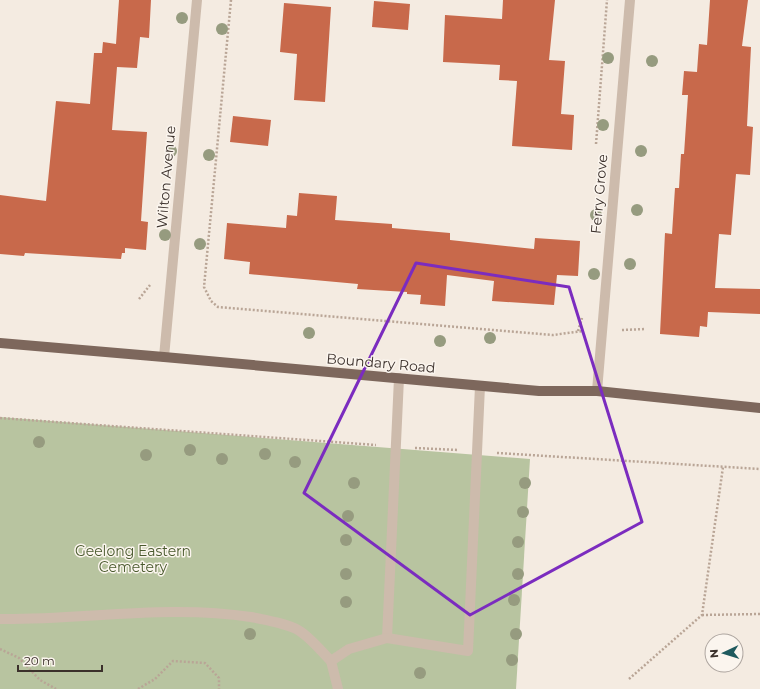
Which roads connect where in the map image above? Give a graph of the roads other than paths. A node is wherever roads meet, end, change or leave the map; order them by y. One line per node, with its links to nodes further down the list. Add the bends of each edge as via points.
1 (197, 0): 4 (street, Wilton Avenue)
2 (630, 0): 7 (street, Ferry Grove)
3 (0, 343): 4 (main road, Boundary Road)
4 (164, 357): 5 (main road, Boundary Road)
5 (399, 378): 6 (main road, Boundary Road); 10 (street)
6 (480, 386): 7 (main road, Boundary Road, via 539,392); 10 (street, via 468,651)
7 (597, 391): 8 (main road, Boundary Road)
8 (760, 408)
9 (0, 619): 11 (street, via 28,620 159,612 229,614 266,620 298,630)
10 (387, 638): 11 (street, via 349,649)
11 (331, 661): 12 (street)
12 (338, 689)

